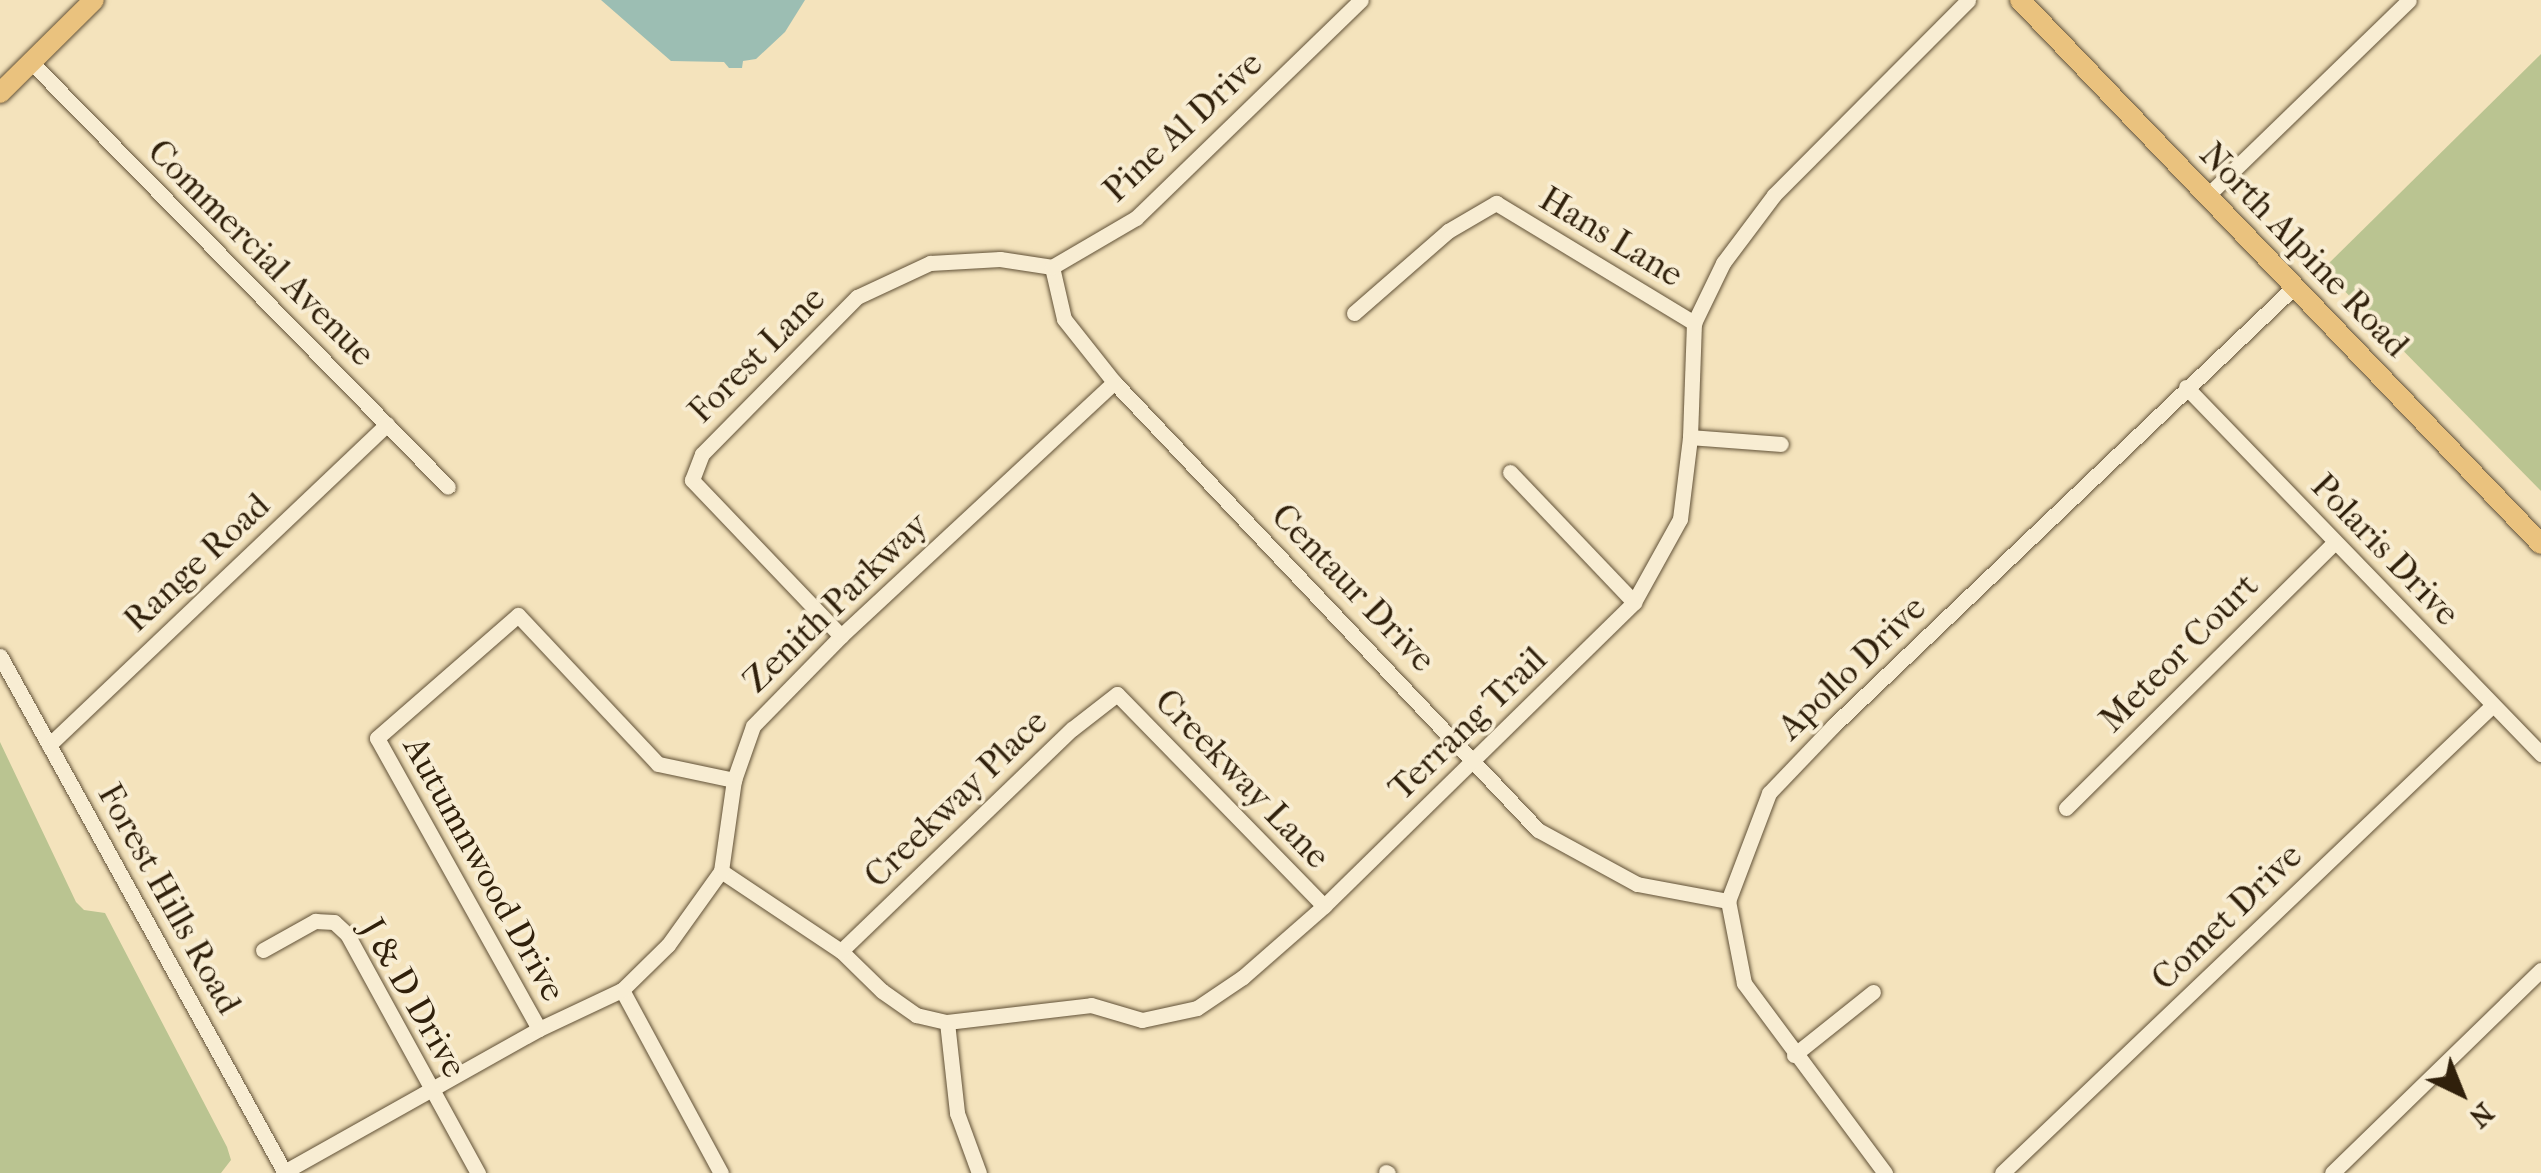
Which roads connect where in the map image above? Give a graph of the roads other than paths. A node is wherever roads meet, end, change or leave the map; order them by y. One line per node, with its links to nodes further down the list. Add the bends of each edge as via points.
1 (94, 0): 6 (main road)
2 (1361, 0): 9 (street, Pine Al Drive, via 1136,218)
3 (1968, 0): 12 (street, Terrang Trail, via 1774,195 1723,263)
4 (2020, 0): 8 (main road, North Alpine Road)
5 (2409, 0): 8 (street)
6 (31, 62): 7 (main road); 15 (street, Commercial Avenue)
7 (0, 93)
8 (2207, 196): 10 (main road, North Alpine Road)
9 (1052, 267): 13 (street, Centaur Drive, via 1064,319); 23 (street, Forest Lane, via 1000,259 930,263 858,297 702,454 692,480)
10 (2294, 287): 14 (street, Apollo Drive); 21 (main road, North Alpine Road)
11 (1354, 313): 12 (street, Hans Lane, via 1448,231 1496,203)
12 (1694, 323): 16 (street, Terrang Trail)
13 (1114, 382): 23 (street, Zenith Parkway); 29 (street, Centaur Drive)
14 (2186, 387): 20 (street, Polaris Drive); 33 (street, Apollo Drive, via 1769,793)
15 (388, 424): 19 (street, Commercial Avenue); 27 (street, Range Road)
16 (1690, 437): 17 (street); 22 (street, Terrang Trail, via 1680,519)
17 (1780, 444)
18 (1510, 472): 22 (street)
19 (448, 487)
20 (2335, 542): 26 (street, Polaris Drive); 31 (street, Meteor Court)
21 (2541, 544)
22 (1634, 602): 29 (street, Terrang Trail)
23 (840, 636): 30 (street, Zenith Parkway, via 753,726)
24 (0, 656): 27 (street, Forest Hills Road)
25 (1117, 694): 34 (street, Creekway Lane); 36 (street, Creekway Place, via 1072,728)
26 (2493, 705): 28 (street, Polaris Drive); 49 (street, Comet Drive)
27 (49, 746): 44 (street, Forest Hills Road)
28 (2541, 754)
29 (1475, 759): 33 (street, Centaur Drive, via 1538,830 1637,884); 34 (street, Terrang Trail)
30 (734, 780): 32 (street, Zenith Parkway); 41 (street, Autumnwood Drive, via 658,764 518,614 377,738)
31 (2066, 808)
32 (722, 871): 36 (street, Terrang Trail); 38 (street, Zenith Parkway, via 668,945)
33 (1728, 901): 42 (street, via 1744,983)
34 (1324, 906): 40 (street, Terrang Trail, via 1197,1008 1142,1020 1091,1005)
35 (263, 950): 43 (street, J & D Drive, via 315,921 334,922)
36 (841, 951): 40 (street, Terrang Trail, via 916,1015)
37 (2541, 970): 50 (street)
38 (622, 990): 41 (street, Zenith Parkway); 46 (street)
39 (1873, 992): 42 (street)
40 (947, 1022): 47 (street, via 957,1112)
41 (539, 1029): 43 (street, Zenith Parkway)
42 (1794, 1056): 48 (street)
43 (433, 1089): 44 (street, Zenith Parkway); 45 (street, J & D Drive)
44 (285, 1172)
45 (478, 1173)
46 (720, 1173)
47 (979, 1173)
48 (1886, 1173)
49 (2002, 1173)
50 (2332, 1173)

